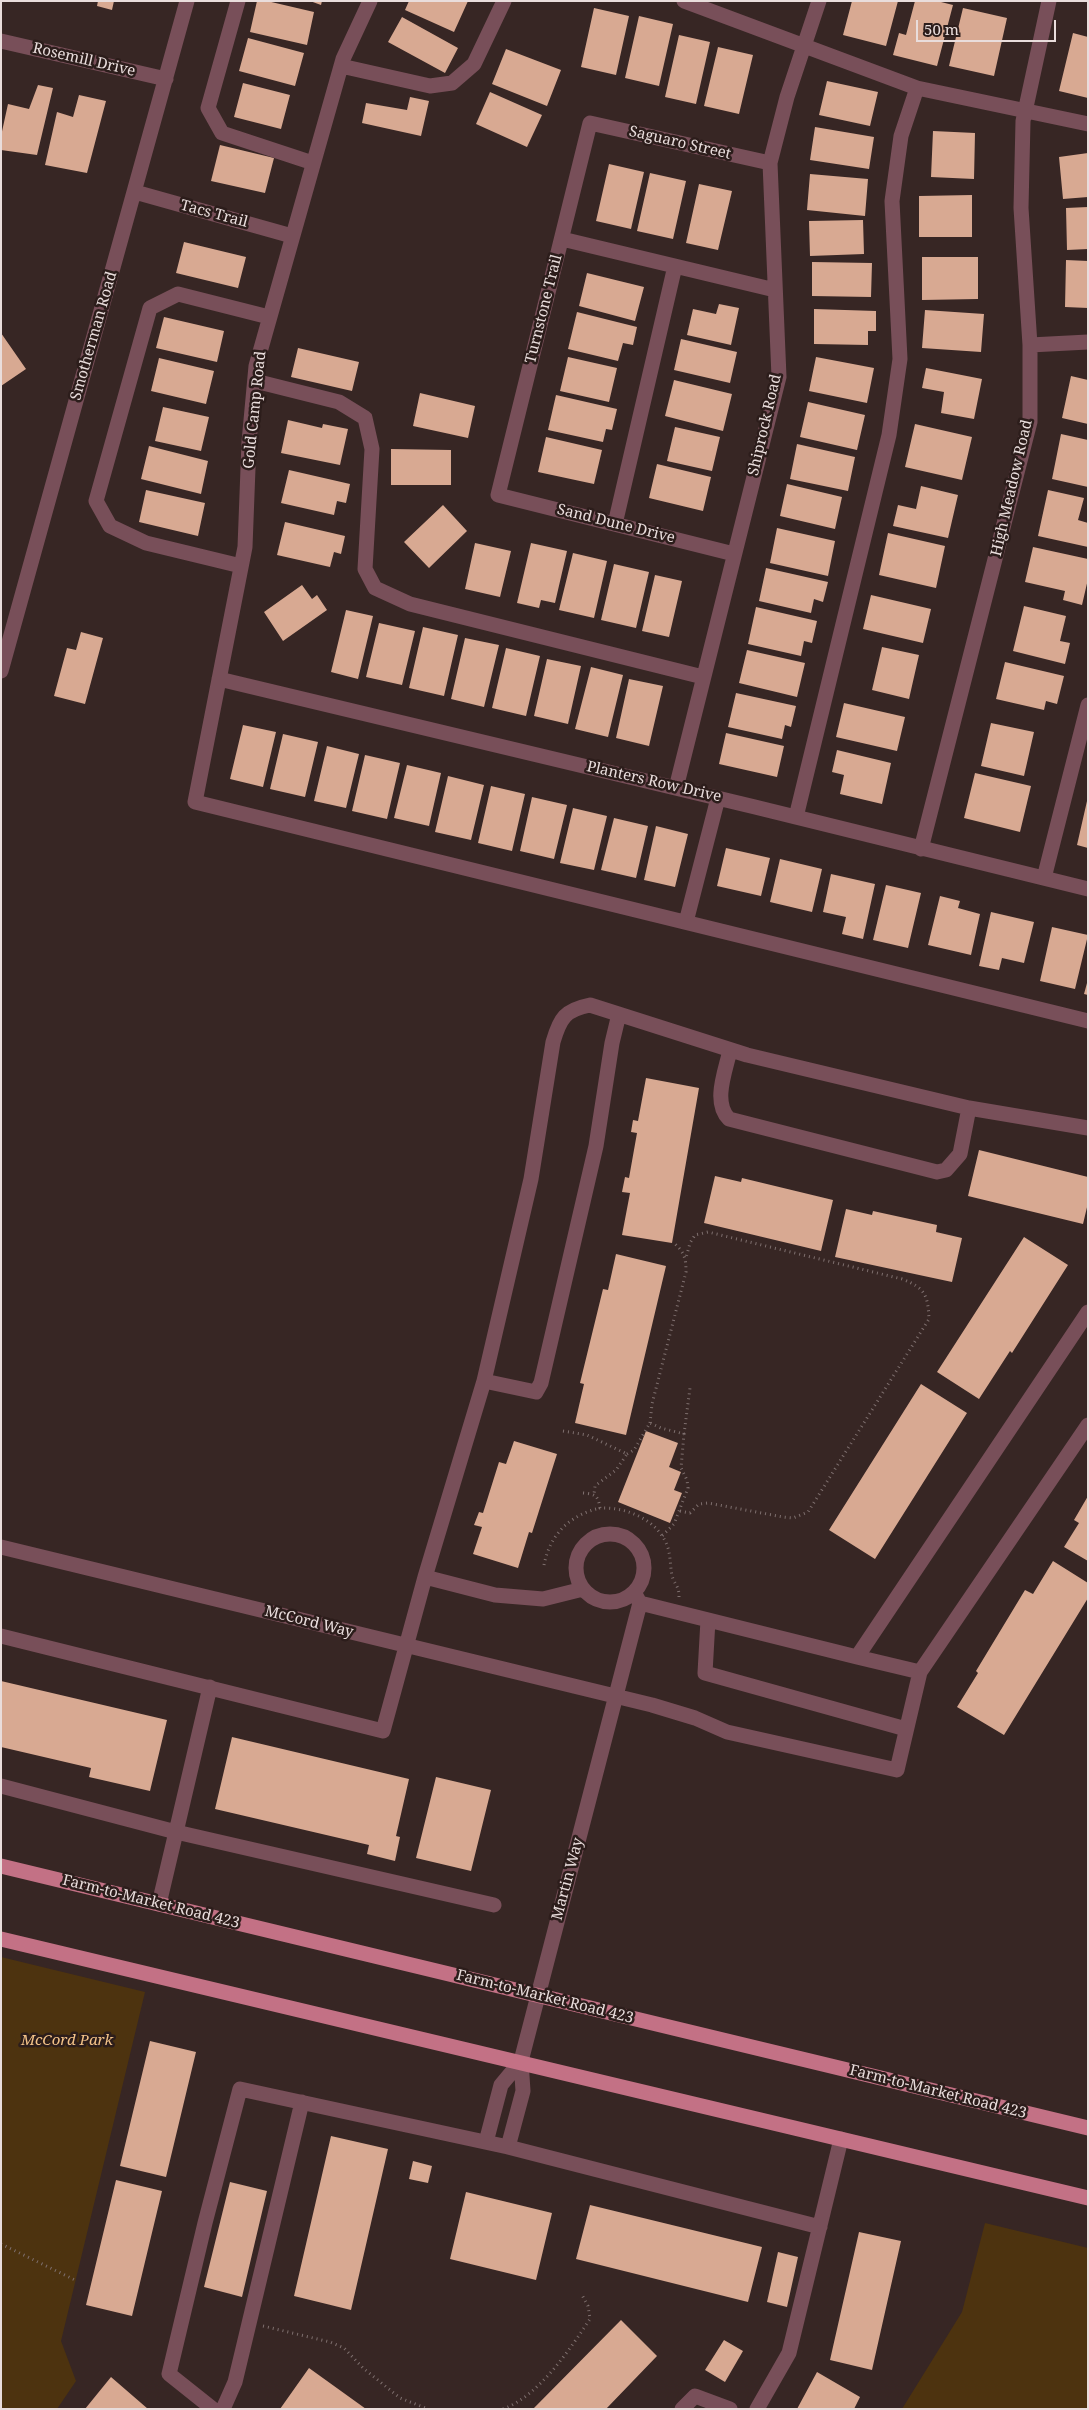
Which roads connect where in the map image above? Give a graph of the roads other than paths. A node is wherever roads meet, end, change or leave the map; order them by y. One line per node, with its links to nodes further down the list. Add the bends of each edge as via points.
1 (187, 1): 11 (street, Smotherman Road)
2 (238, 1): 16 (street, via 208,108 222,133)
3 (370, 1): 10 (street, Gold Camp Road)
4 (504, 1): 10 (street, via 474,64 452,83 430,86)
5 (684, 1): 9 (street)
6 (819, 1): 9 (street, Shiprock Road)
7 (1049, 1): 13 (street, High Meadow Road)
8 (1, 41): 11 (street, Rosemill Drive)
9 (804, 46): 12 (street); 17 (street, Shiprock Road)
10 (341, 66): 16 (street, Gold Camp Road)
11 (166, 79): 18 (street, Smotherman Road)
12 (917, 88): 13 (street); 38 (street, via 901,136 892,201 900,359 890,434)
13 (1025, 112): 15 (street); 25 (street, High Meadow Road, via 1020,208)
14 (590, 123): 17 (street, Saguaro Street); 20 (street, Turnstone Trail)
15 (1088, 124)
16 (314, 162): 19 (street, Gold Camp Road)
17 (770, 163): 22 (street, Shiprock Road)
18 (135, 192): 19 (street, Tacs Trail); 31 (street, Smotherman Road)
19 (292, 236): 23 (street, Gold Camp Road)
20 (562, 239): 21 (street); 27 (street, Turnstone Trail)
21 (675, 266): 22 (street); 28 (street)
22 (775, 290): 29 (street, Shiprock Road, via 779,377)
23 (269, 317): 26 (street, Gold Camp Road); 30 (street, via 178,294 150,308 96,501 110,526 137,539)
24 (1088, 342): 25 (street)
25 (1030, 345): 39 (street, High Meadow Road, via 1030,422)
26 (255, 381): 30 (street, Gold Camp Road); 32 (street, via 339,402 364,418 372,449 364,569 375,588 410,604)
27 (498, 495): 28 (street, Sand Dune Drive)
28 (615, 524): 29 (street, Sand Dune Drive)
29 (734, 554): 32 (street, Shiprock Road)
30 (241, 566): 33 (street, Gold Camp Road)
31 (1, 671)
32 (704, 677): 36 (street, Shiprock Road)
33 (219, 679): 36 (street, Planters Row Drive); 42 (street, Gold Camp Road, via 195,802)
34 (1088, 705): 35 (street)
35 (1081, 761): 40 (street)
36 (676, 788): 37 (street, Planters Row Drive)
37 (718, 798): 38 (street, Planters Row Drive); 42 (street)
38 (796, 817): 39 (street, Planters Row Drive)
39 (921, 849): 40 (street, Planters Row Drive)
40 (1044, 878): 41 (street, Planters Row Drive)
41 (1088, 889)
42 (686, 922): 44 (street)
43 (619, 1014): 45 (street); 49 (street, via 590,1005 576,1008 564,1015 556,1029 531,1179); 49 (street, via 596,1146 541,1383 536,1392)
44 (1088, 1021)
45 (730, 1050): 46 (street); 46 (street, via 720,1097 723,1113 729,1119 937,1172 946,1170 960,1154)
46 (969, 1108): 47 (street)
47 (1088, 1128)
48 (1088, 1312): 58 (street)
49 (484, 1381): 52 (street)
50 (1088, 1425): 59 (street)
51 (1, 1547): 57 (street, McCord Way)
52 (425, 1577): 53 (street, via 495,1595 543,1599); 57 (street)
53 (583, 1589): 54 (street, via 590,1596 608,1602); 54 (street, via 576,1571 579,1552 593,1538 612,1534 630,1540 642,1556 643,1575)
54 (637, 1598): 55 (street); 61 (street, Martin Way)
55 (708, 1620): 58 (street); 62 (street, via 705,1673)
56 (1, 1636): 60 (street)
57 (407, 1646): 60 (street, via 383,1731); 61 (street, McCord Way)
58 (857, 1657): 59 (street)
59 (920, 1672): 62 (street)
60 (210, 1687): 64 (street)
61 (616, 1696): 62 (street, McCord Way, via 682,1713 728,1732 897,1770); 69 (street, Martin Way)
62 (906, 1730)
63 (1, 1786): 64 (street)
64 (176, 1832): 66 (street); 67 (street)
65 (1, 1866): 66 (main road, Farm-to-Market Road 423)
66 (159, 1904): 69 (main road, Farm-to-Market Road 423)
67 (494, 1905)
68 (1, 1939): 70 (main road)
69 (538, 1995): 70 (street, Martin Way); 72 (main road, Farm-to-Market Road 423)
70 (521, 2061): 73 (main road); 74 (street, via 501,2085); 75 (street, via 523,2091)
71 (302, 2102): 74 (street); 78 (street, via 240,2089 204,2223 169,2374); 79 (street, via 235,2382)
72 (1088, 2128)
73 (841, 2139): 76 (main road); 77 (street)
74 (486, 2142): 75 (street)
75 (508, 2147): 77 (street)
76 (1088, 2198)
77 (820, 2227): 82 (street, via 789,2353)
78 (213, 2409)
79 (223, 2409)
80 (682, 2409): 81 (street, via 695,2396)
81 (730, 2409)
82 (757, 2409)

